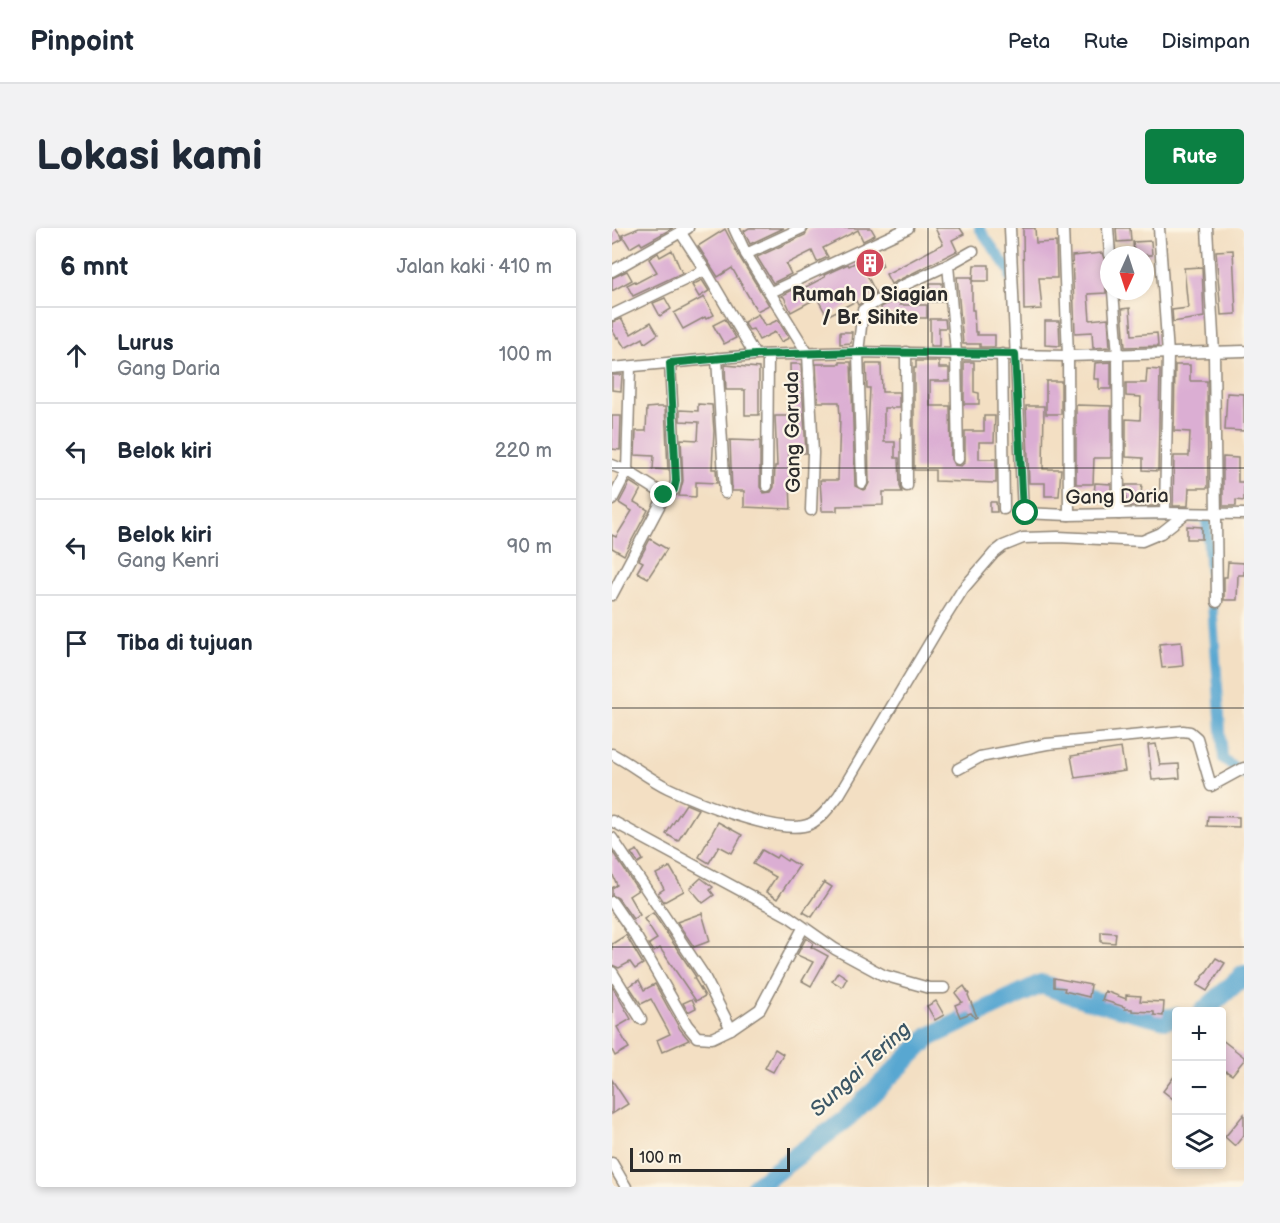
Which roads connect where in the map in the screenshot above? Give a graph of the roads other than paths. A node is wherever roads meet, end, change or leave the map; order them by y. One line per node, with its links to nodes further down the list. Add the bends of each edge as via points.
1 (734, 228): 12 (street)
2 (802, 228): 12 (street)
3 (908, 228): 16 (street)
4 (1010, 228): 25 (street, Gang Daria)
5 (1063, 228): 29 (street)
6 (1108, 228): 10 (street)
7 (1159, 228): 26 (street)
8 (1207, 228): 23 (street)
9 (684, 230): 14 (street); 15 (street)
10 (1109, 246)
11 (974, 251): 13 (street)
12 (746, 254): 16 (street)
13 (948, 265): 20 (street, via 863,310); 22 (street)
14 (705, 270): 18 (street); 27 (street)
15 (612, 271)
16 (771, 292): 24 (street)
17 (1114, 300): 30 (street)
18 (612, 315)
19 (1244, 351): 23 (street)
20 (858, 352): 21 (street); 24 (street); 38 (street)
21 (906, 352): 22 (street); 40 (street)
22 (956, 353): 25 (street); 35 (street)
23 (1214, 353): 26 (street); 51 (street)
24 (808, 354): 28 (street); 45 (street, Gang Garuda, via 813,453)
25 (1009, 354): 29 (street); 44 (street); 49 (street, Gang Daria, via 1023,512)
26 (1168, 354): 30 (street); 46 (street)
27 (755, 355): 28 (street); 31 (street)
28 (768, 355): 39 (street)
29 (1068, 356): 30 (street); 49 (street)
30 (1118, 356): 47 (street)
31 (717, 358): 32 (street); 41 (street)
32 (670, 363): 33 (street); 42 (street, via 676,481 674,490)
33 (630, 367): 34 (street); 37 (street)
34 (612, 368)
35 (958, 459)
36 (612, 465): 37 (street)
37 (627, 471): 42 (street); 43 (street)
38 (862, 483)
39 (766, 486)
40 (907, 486)
41 (725, 492)
42 (664, 495): 52 (street)
43 (612, 500)
44 (1004, 508)
45 (811, 510)
46 (1165, 513): 47 (street, Gang Daria); 50 (street, Gang Daria)
47 (1119, 514): 49 (street, Gang Daria)
48 (1244, 514): 51 (street, Gang Daria)
49 (1069, 515)
50 (1183, 515): 51 (street, Gang Daria); 54 (street, via 1161,533 1142,541 1023,538 994,553 939,627 839,795 809,825 784,826 714,808 667,787)
51 (1215, 515): 53 (street)
52 (612, 595)
53 (1217, 602)
54 (612, 754)
55 (1244, 768): 56 (street, via 1211,786 1197,738 1183,731 1047,744 980,757)
56 (958, 769)
57 (612, 821): 60 (street, via 778,910)
58 (612, 838): 64 (street, via 702,974)
59 (612, 902): 64 (street, via 694,1035 711,1038)
60 (803, 928): 62 (street, via 883,975 929,988); 64 (street, via 760,1009)
61 (612, 972): 63 (street)
62 (944, 988)
63 (641, 1019)
64 (731, 1029)
65 (612, 1163): 66 (street)
66 (626, 1187)

